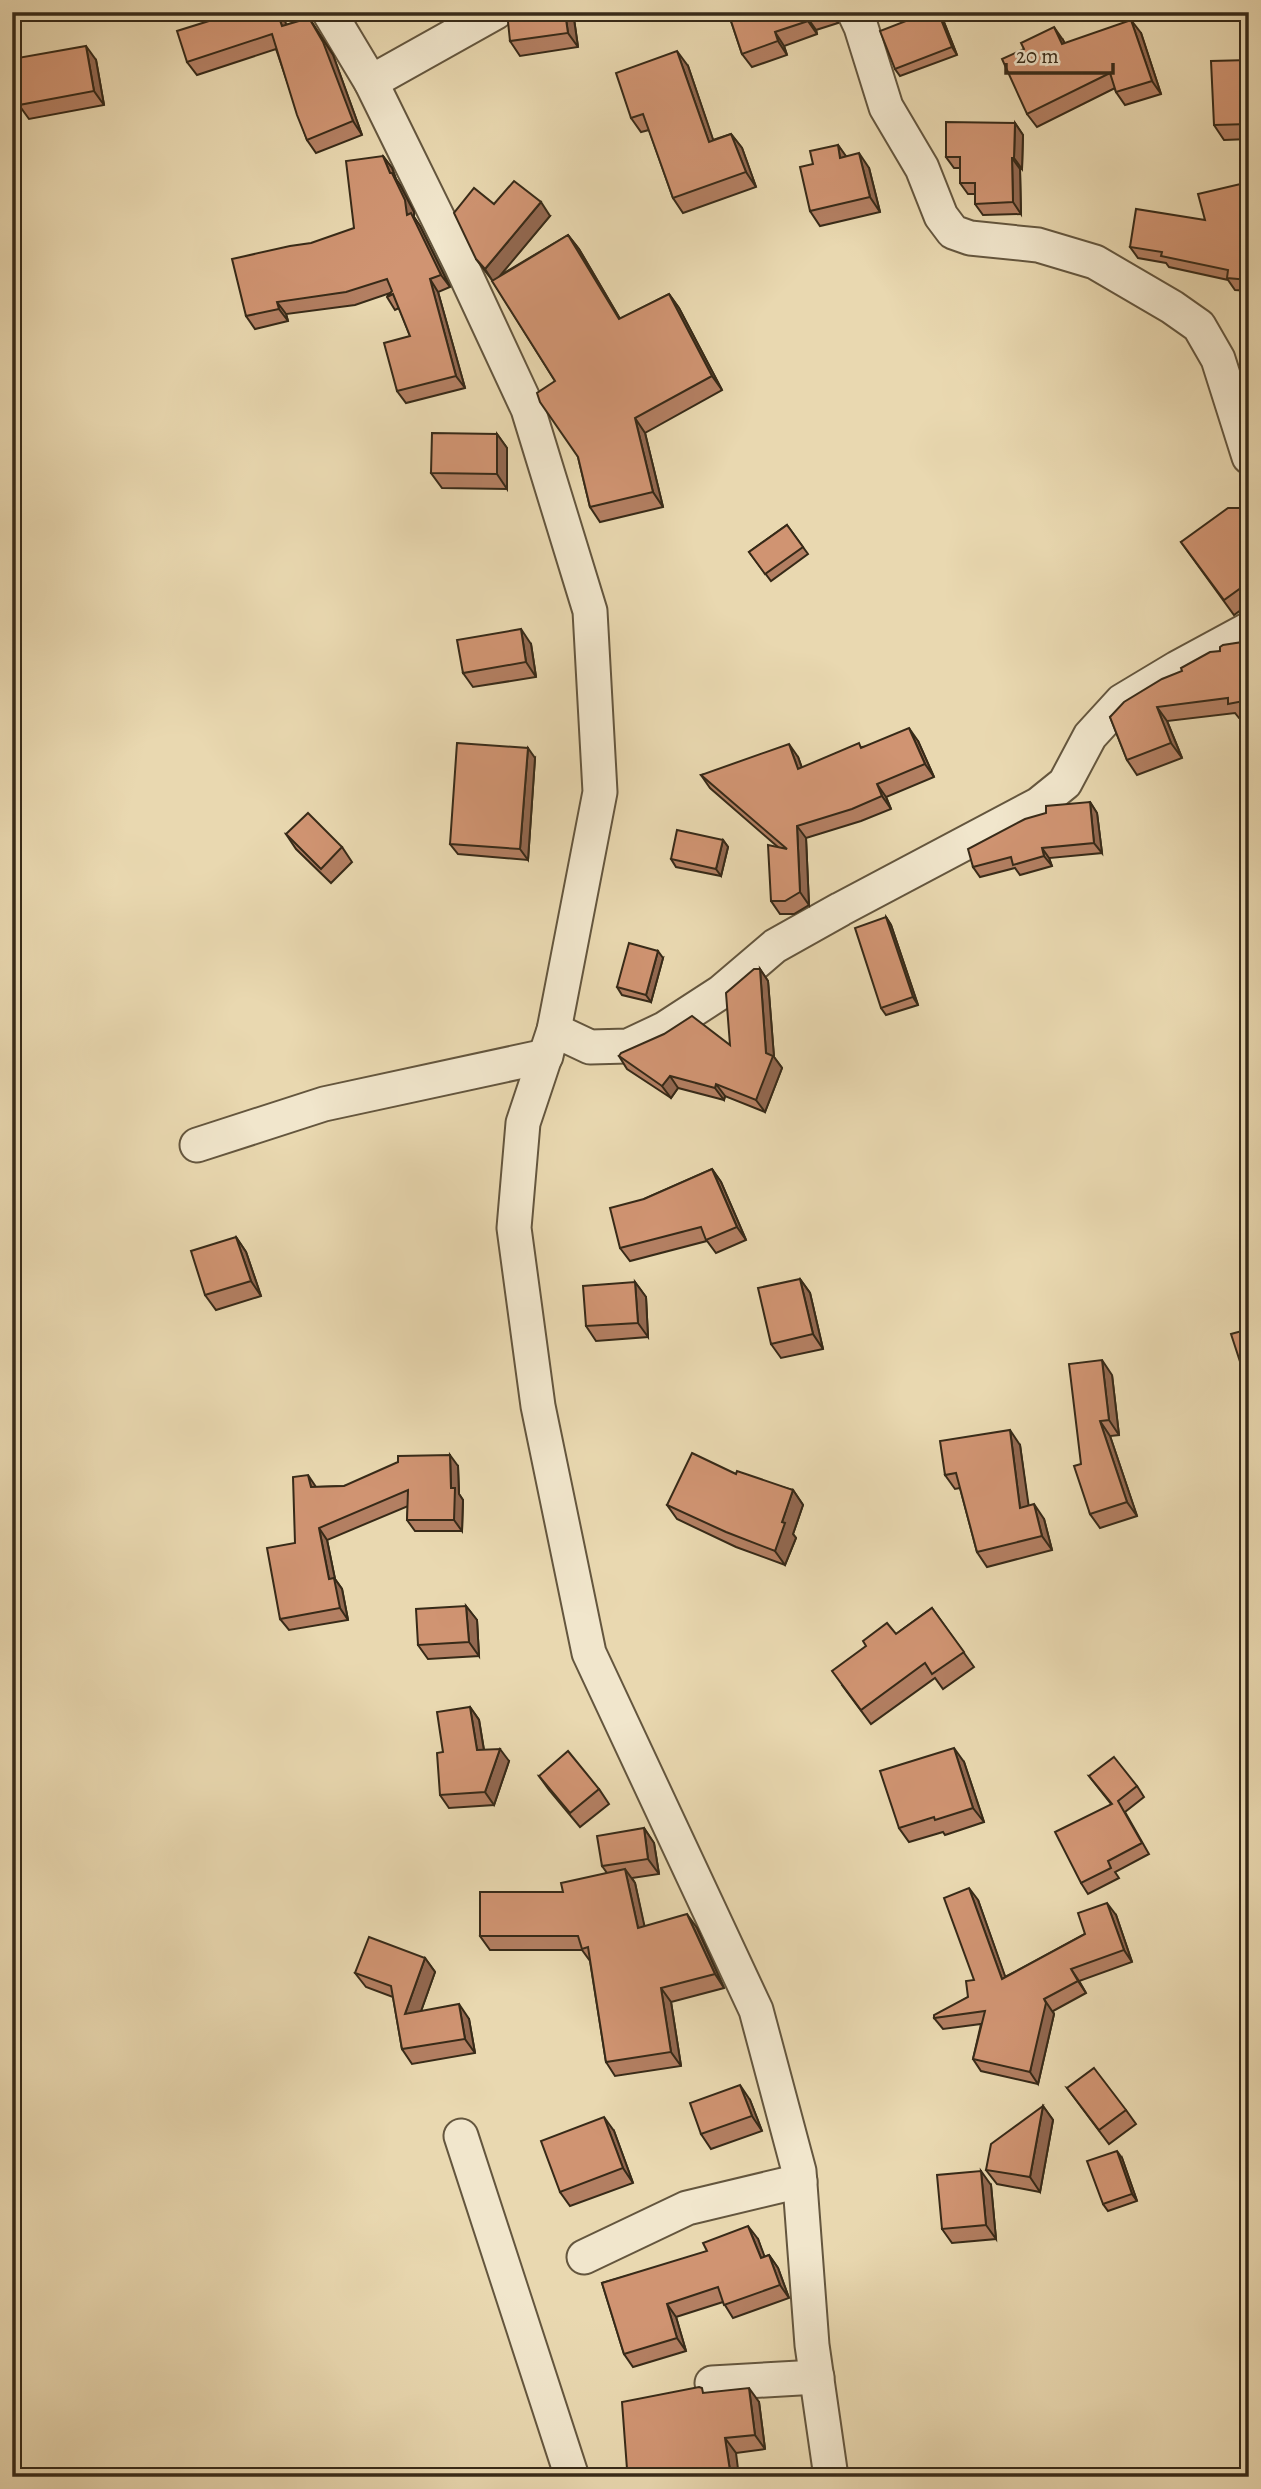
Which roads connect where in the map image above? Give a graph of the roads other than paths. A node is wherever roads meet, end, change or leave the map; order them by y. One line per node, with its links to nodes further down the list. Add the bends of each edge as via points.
1 (330, 12): 4 (street)
2 (496, 12): 4 (street)
3 (854, 12): 5 (street, via 886,107 953,232 1038,245 1095,262 1199,326 1218,359)
4 (371, 82): 7 (street, via 527,409 590,611 600,792)
5 (1249, 457)
6 (1249, 629): 7 (street, via 1122,701 1090,736 1065,783 1039,804 775,946 721,992 664,1029 628,1046)
7 (550, 1043): 8 (street, via 324,1104); 10 (street, via 523,1123 514,1228 538,1406 589,1653 756,2010)
8 (197, 1145)
9 (460, 2136): 14 (street)
10 (800, 2181): 11 (street, via 687,2208); 12 (street)
11 (584, 2257)
12 (817, 2377): 13 (street); 15 (street)
13 (712, 2383)
14 (572, 2477)
15 (831, 2477)

